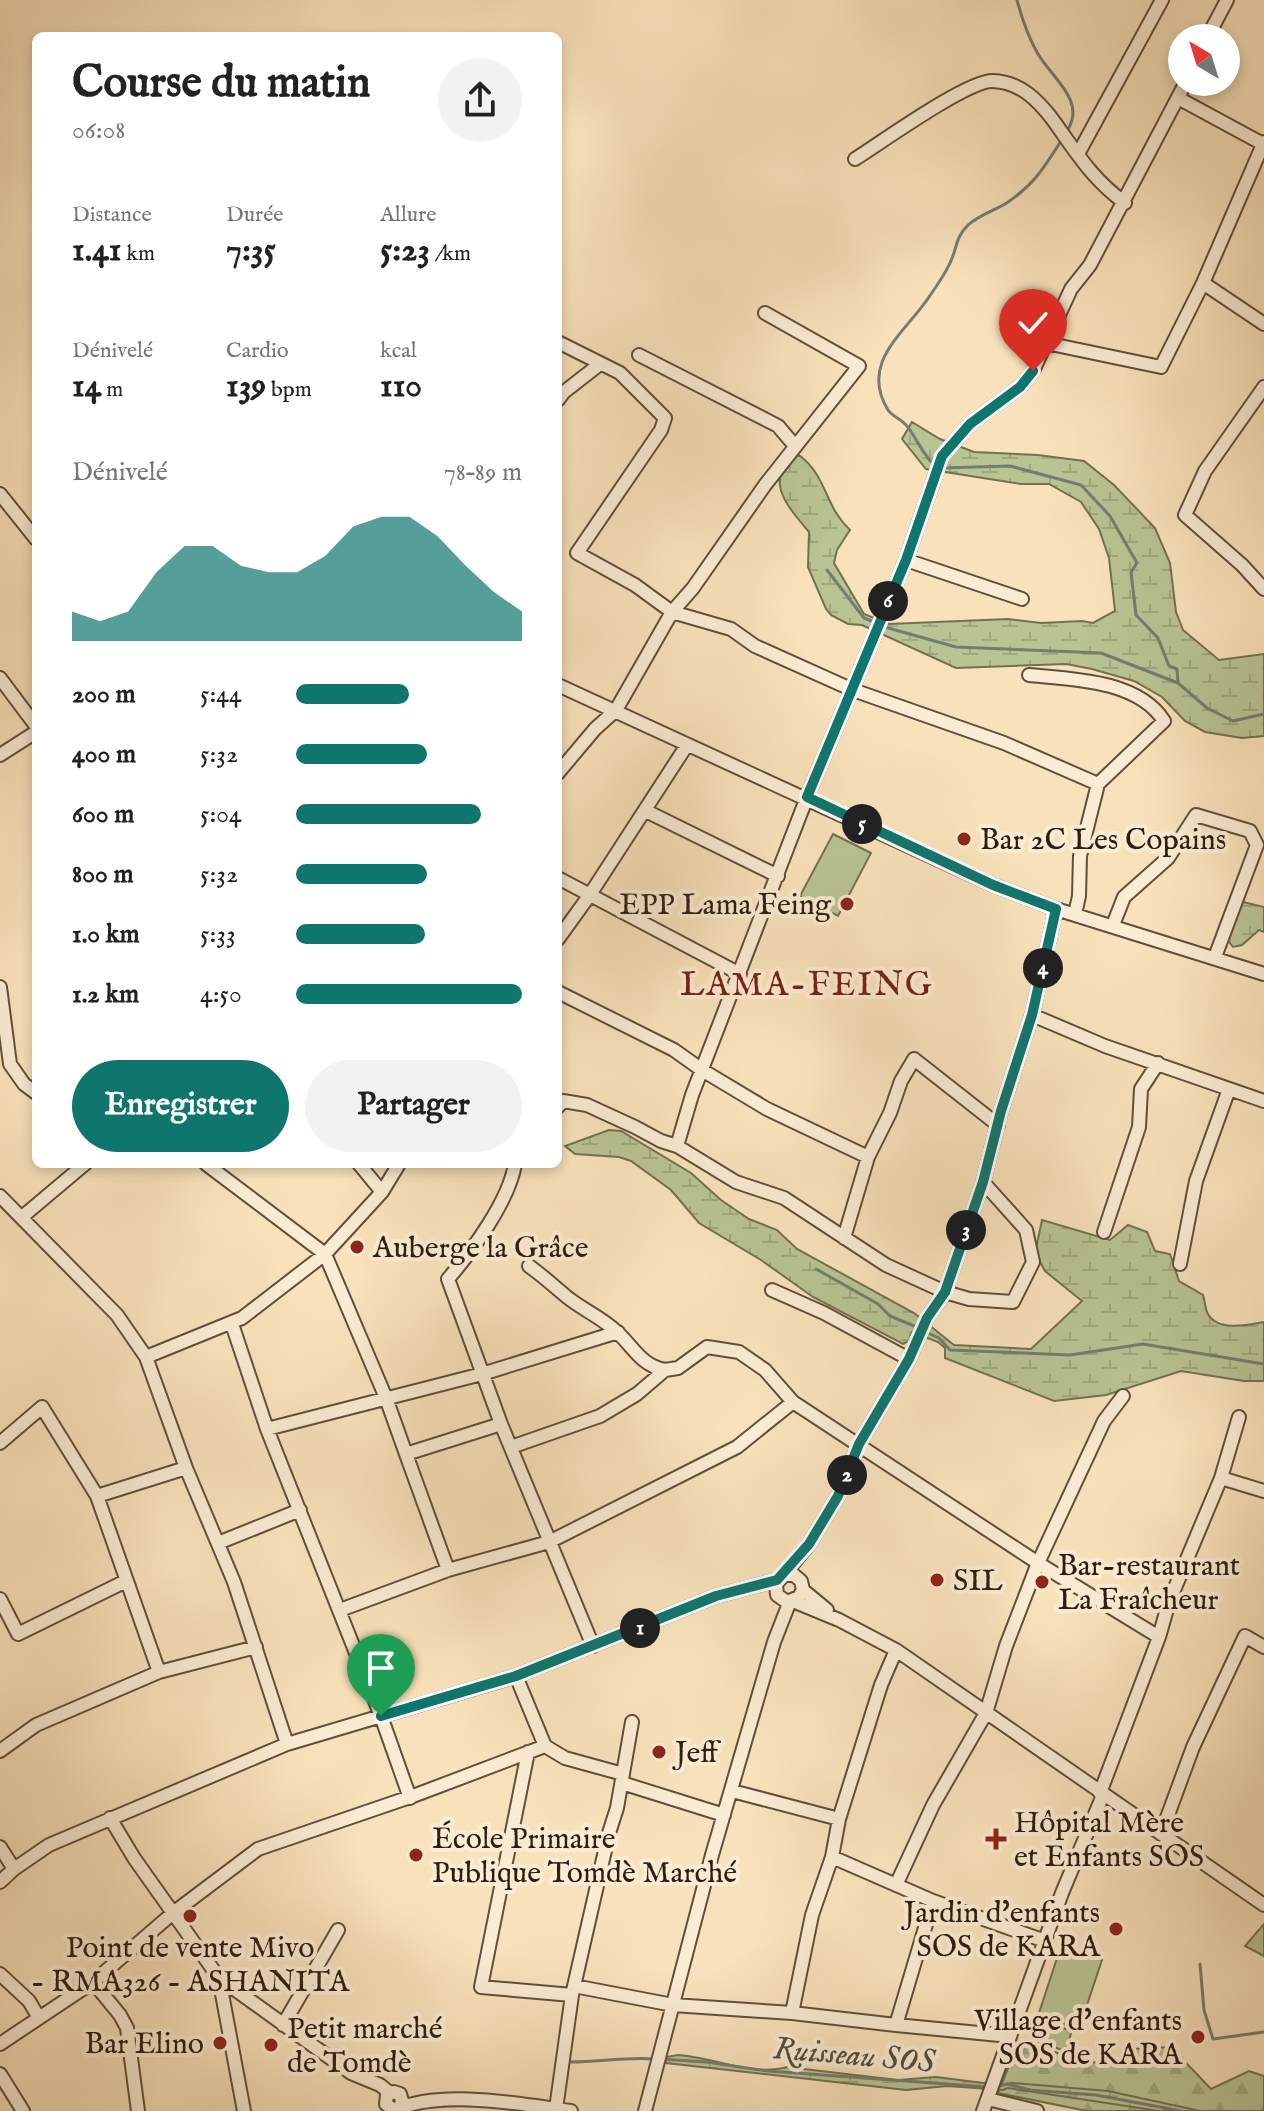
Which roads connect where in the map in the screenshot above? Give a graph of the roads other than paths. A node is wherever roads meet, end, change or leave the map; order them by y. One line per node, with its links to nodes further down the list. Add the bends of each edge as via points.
1 (1162, 0): 6 (street)
2 (1225, 0): 3 (street)
3 (1214, 24)
4 (1178, 98): 5 (street); 9 (street)
5 (1264, 143): 8 (street)
6 (1078, 154): 7 (street, via 1031,94 991,81 961,91); 9 (street, via 1090,173)
7 (855, 159)
8 (1261, 167): 10 (street)
9 (1125, 203): 13 (street, via 1071,289)
10 (1203, 283): 12 (street); 13 (street, via 1161,367)
11 (765, 313): 19 (street, via 859,366)
12 (1264, 324)
13 (1046, 343): 22 (street, via 1020,387 970,424 942,456)
14 (562, 344): 16 (street)
15 (639, 355): 19 (street, via 778,426)
16 (600, 364): 18 (street); 25 (street, via 620,373 665,418 577,553)
17 (1264, 387): 23 (street, via 1205,471 1185,515)
18 (562, 395)
19 (795, 446): 25 (street)
20 (0, 494): 21 (street)
21 (32, 534)
22 (906, 560): 24 (street); 29 (street)
23 (1264, 589)
24 (1022, 599)
25 (672, 612): 29 (street, via 731,629 755,646); 30 (street)
26 (1029, 675): 36 (street, via 1109,685 1128,692 1164,721)
27 (0, 678): 31 (street)
28 (562, 687): 30 (street)
29 (853, 690): 36 (street, via 1004,743); 37 (street)
30 (616, 710): 33 (street); 35 (street)
31 (32, 723)
32 (32, 732): 34 (street)
33 (687, 745): 37 (street); 38 (street)
34 (0, 755)
35 (562, 768)
36 (1098, 784): 44 (street, via 1080,856)
37 (807, 797): 40 (street); 43 (street)
38 (646, 811): 40 (street); 42 (street)
39 (1261, 845): 45 (street, via 1250,831 1196,815 1168,858 1124,897); 47 (street)
40 (778, 876): 48 (street)
41 (562, 880): 42 (street)
42 (589, 896): 46 (street); 48 (street)
43 (1056, 909): 44 (street); 52 (street)
44 (1075, 914): 45 (street)
45 (1113, 925): 47 (street)
46 (562, 933)
47 (1215, 957): 49 (street)
48 (740, 974): 54 (street)
49 (1264, 974)
50 (562, 994): 54 (street, via 674,1050)
51 (1, 996): 56 (street, via 10,1064)
52 (1032, 1015): 53 (street); 59 (street)
53 (1158, 1063): 55 (street); 71 (street, via 1141,1089 1139,1127)
54 (702, 1070): 60 (street); 61 (street, via 767,1109)
55 (1229, 1089): 57 (street); 74 (street, via 1196,1181)
56 (32, 1090)
57 (1264, 1101)
58 (562, 1102): 60 (street, via 587,1105)
59 (998, 1125): 61 (street, via 914,1059); 67 (street)
60 (677, 1146): 72 (street, via 736,1182 784,1198)
61 (868, 1157): 72 (street)
62 (80, 1168): 70 (street)
63 (211, 1168): 73 (street)
64 (362, 1168): 68 (street)
65 (397, 1168): 68 (street)
66 (514, 1168): 83 (street, via 482,1237 448,1279)
67 (983, 1182): 77 (street); 77 (street, via 1026,1230 1033,1262 1013,1302)
68 (382, 1192): 73 (street)
69 (0, 1196): 70 (street)
70 (22, 1217): 80 (street, via 117,1315)
71 (1104, 1232)
72 (844, 1238): 77 (street, via 886,1265)
73 (325, 1254): 78 (street); 85 (street)
74 (1180, 1264)
75 (529, 1266): 79 (street)
76 (772, 1290): 81 (street)
77 (945, 1292): 81 (street)
78 (232, 1324): 80 (street); 89 (street)
79 (618, 1332): 82 (street, via 638,1356); 83 (street)
80 (146, 1357): 94 (street)
81 (909, 1359): 91 (street)
82 (665, 1370): 86 (street, via 678,1368 707,1347 739,1352 765,1370); 92 (street, via 600,1416)
83 (482, 1374): 85 (street); 88 (street)
84 (1123, 1396): 102 (street, via 1104,1421)
85 (386, 1398): 89 (street); 93 (street)
86 (793, 1402): 91 (street); 99 (street, via 737,1447)
87 (1239, 1417): 95 (street)
88 (501, 1424): 92 (street); 93 (street)
89 (267, 1429): 98 (street)
90 (0, 1443): 97 (street, via 42,1407)
91 (859, 1444): 101 (street, via 838,1496); 102 (street)
92 (511, 1447): 99 (street)
93 (406, 1454): 103 (street)
94 (186, 1468): 97 (street); 100 (street)
95 (1221, 1478): 96 (street); 110 (street)
96 (1264, 1491)
97 (97, 1496): 104 (street)
98 (300, 1510): 100 (street); 108 (street)
99 (549, 1542): 103 (street); 111 (street)
100 (218, 1543): 112 (street)
101 (809, 1544): 105 (street); 106 (street)
102 (1038, 1563): 110 (street); 117 (street)
103 (448, 1570): 108 (street)
104 (126, 1581): 107 (street, via 18,1634); 115 (street)
105 (802, 1585): 106 (street); 106 (street, via 794,1575); 109 (street)
106 (784, 1591): 109 (street); 111 (street, via 729,1591); 125 (street)
107 (0, 1599)
108 (340, 1610): 118 (street)
109 (839, 1620): 114 (street)
110 (1159, 1637): 126 (street)
111 (593, 1646): 116 (street)
112 (256, 1647): 115 (street); 120 (street)
113 (1264, 1647): 131 (street, via 1245,1636 1193,1747)
114 (896, 1650): 117 (street); 130 (street)
115 (159, 1672): 122 (street, via 36,1725)
116 (516, 1676): 118 (street); 121 (street)
117 (986, 1713): 126 (street); 136 (street, via 933,1805)
118 (381, 1716): 120 (street); 127 (street)
119 (632, 1722): 124 (street)
120 (287, 1744): 129 (street)
121 (545, 1746): 123 (street); 124 (street)
122 (0, 1751)
123 (528, 1752): 127 (street); 145 (street, via 481,1987)
124 (622, 1778): 128 (street); 145 (street)
125 (732, 1791): 128 (street); 130 (street)
126 (1101, 1794): 131 (street); 141 (street)
127 (410, 1798): 139 (street, via 258,1849)
128 (724, 1815): 146 (street)
129 (110, 1818): 134 (street, via 49,1845); 139 (street)
130 (839, 1819): 133 (street)
131 (1161, 1834): 137 (street)
132 (0, 1847): 134 (street)
133 (832, 1857): 136 (street); 147 (street, via 812,1915)
134 (14, 1869): 135 (street)
135 (0, 1882)
136 (896, 1885): 138 (street)
137 (1262, 1899)
138 (933, 1901): 141 (street); 150 (street)
139 (173, 1913): 143 (street); 144 (street)
140 (338, 1930): 149 (street)
141 (1045, 1941): 151 (street)
142 (0, 1974): 148 (street)
143 (219, 1978): 149 (street); 159 (street)
144 (93, 1982): 148 (street); 158 (street, via 127,2028)
145 (573, 1991): 146 (street); 156 (street)
146 (673, 2005): 147 (street); 161 (street)
147 (792, 2013): 150 (street)
148 (39, 2018): 152 (street)
149 (283, 2025): 155 (street, via 364,2080 380,2085)
150 (896, 2025): 151 (street)
151 (1010, 2036): 154 (street)
152 (0, 2044)
153 (0, 2074): 157 (street)
154 (989, 2096): 162 (street)
155 (391, 2104): 156 (street, via 480,2101)
156 (556, 2109): 160 (street)
157 (23, 2111)
158 (138, 2111)
159 (244, 2111)
160 (571, 2111)
161 (645, 2111)
162 (1037, 2111)

